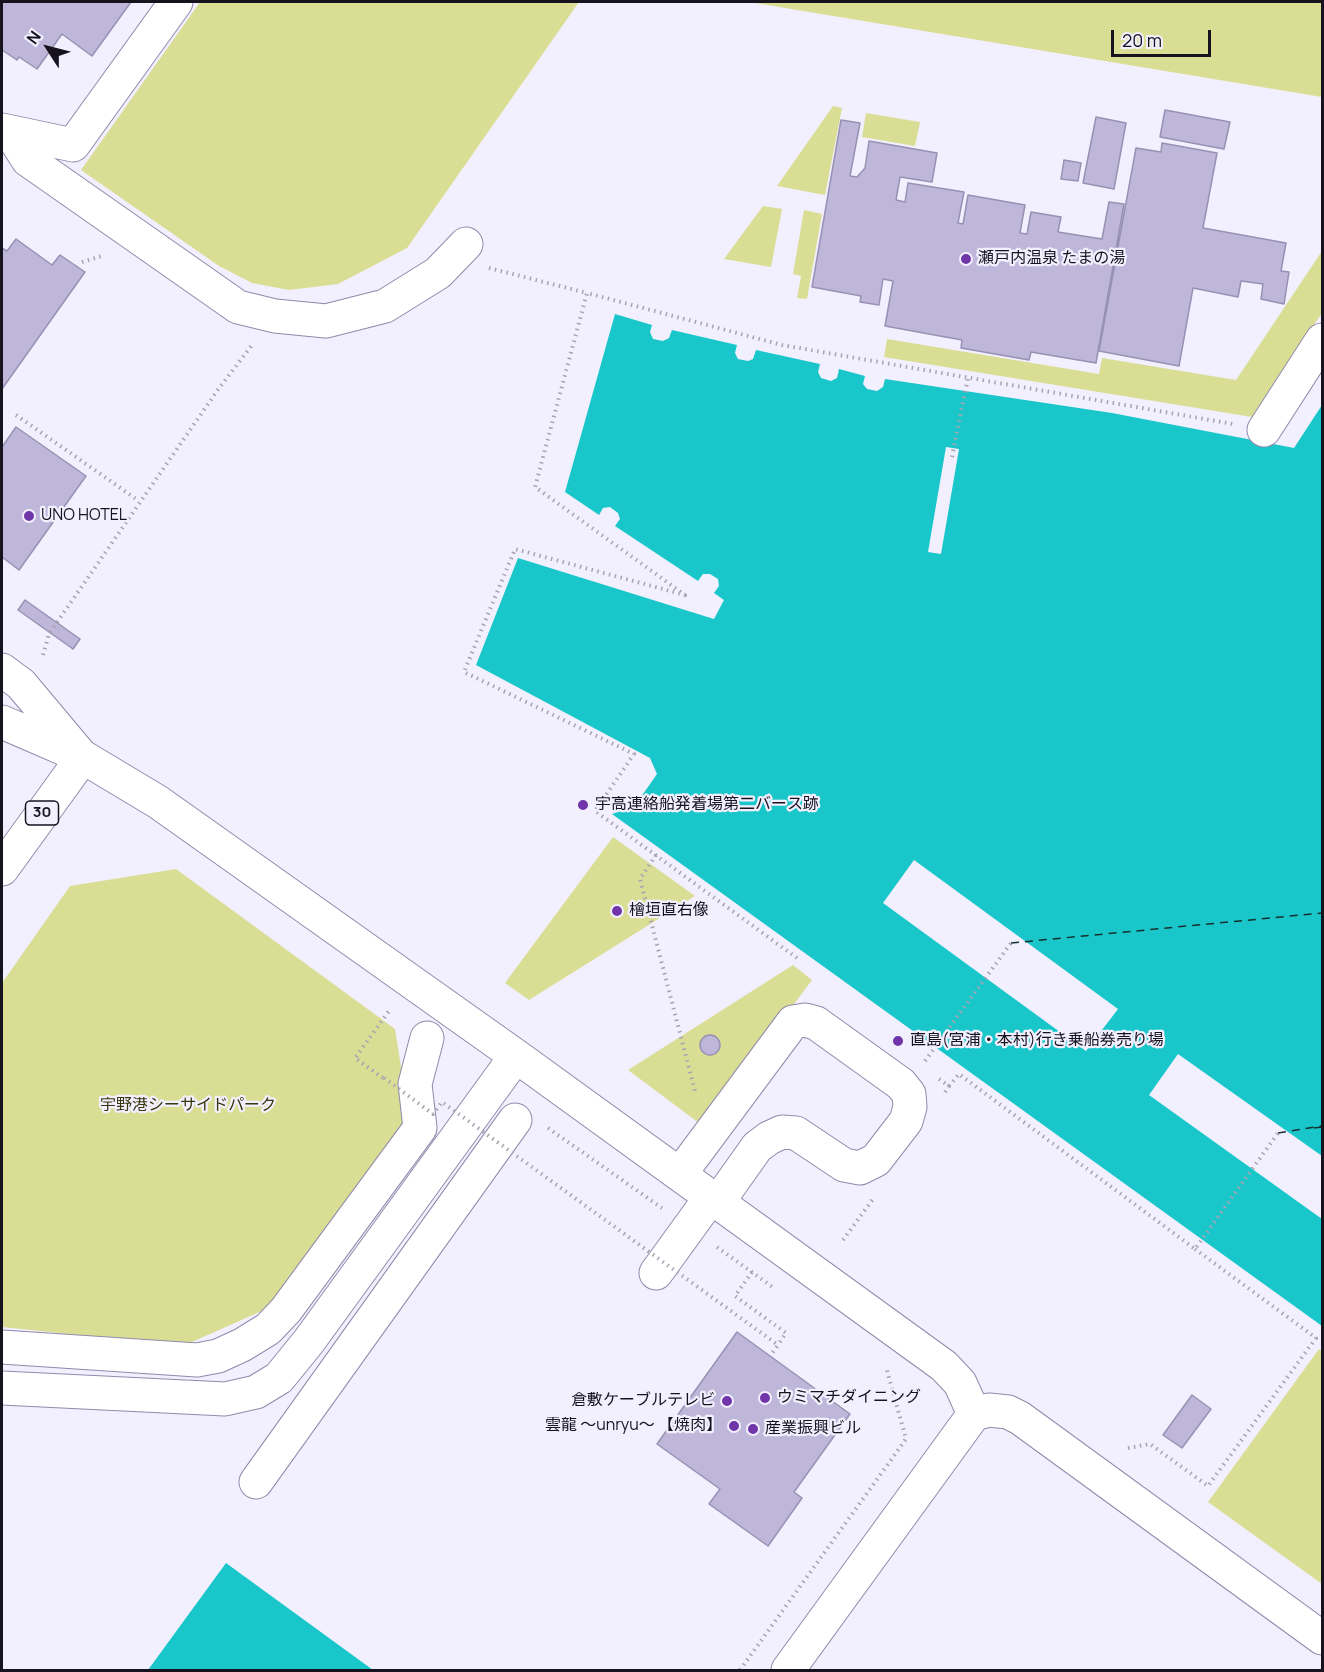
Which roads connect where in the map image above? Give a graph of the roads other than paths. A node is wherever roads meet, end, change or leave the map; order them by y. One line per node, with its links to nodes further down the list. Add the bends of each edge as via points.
1 (176, 2): 2 (main road, via 73,145)
2 (6, 131): 3 (main road, via 28,160 238,307 275,316 326,321 385,306 438,273)
3 (466, 244)
4 (1323, 340): 5 (main road)
5 (1264, 430)
6 (2, 670): 8 (main road, via 21,684)
7 (2, 722): 8 (main road)
8 (83, 757): 9 (main road, 30); 11 (main road, via 158,802)
9 (2, 869)
10 (428, 1038): 16 (main road, via 415,1084 420,1128 268,1329 218,1356 197,1360)
11 (516, 1056): 13 (main road); 17 (main road, via 279,1378 256,1392 225,1399)
12 (515, 1120): 19 (main road)
13 (680, 1174): 14 (main road); 14 (main road, via 794,1022 816,1023 901,1084 909,1094 906,1121 876,1160 860,1168 844,1165 796,1133 782,1132 757,1148)
14 (714, 1199): 15 (main road); 18 (main road, via 944,1366 960,1383)
15 (656, 1274)
16 (2, 1347)
17 (2, 1388)
18 (974, 1414): 20 (main road, via 989,1410 1020,1418); 21 (main road)
19 (256, 1482)
20 (1323, 1638)
21 (788, 1671)

